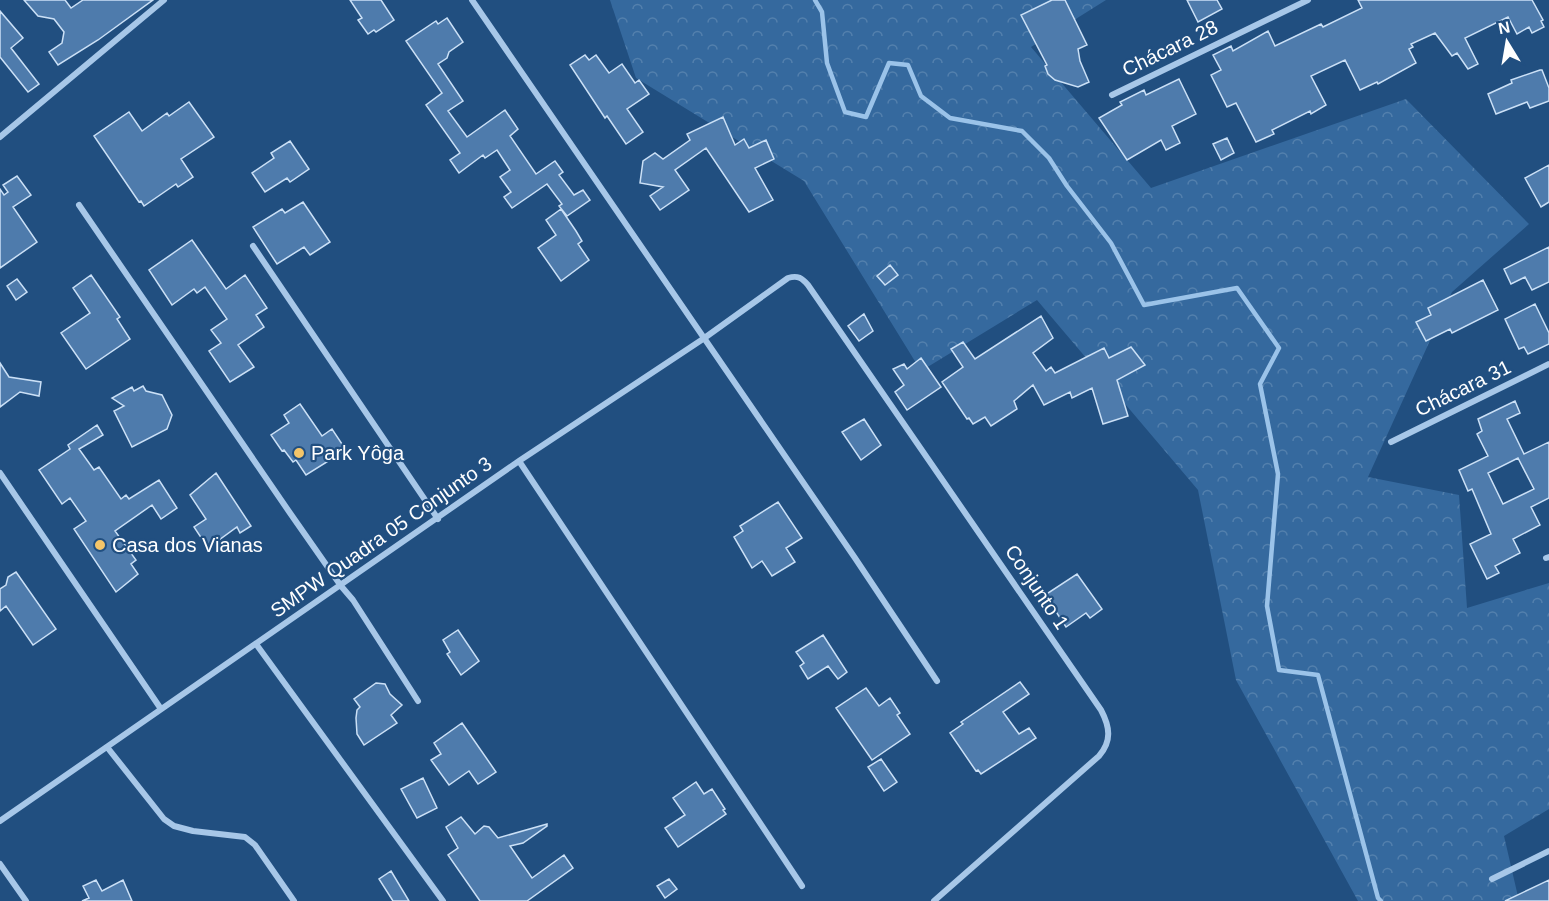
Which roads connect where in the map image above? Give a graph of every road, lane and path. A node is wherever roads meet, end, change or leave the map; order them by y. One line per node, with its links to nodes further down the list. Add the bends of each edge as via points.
1 (164, 0): 5 (street)
2 (472, 0): 9 (street)
3 (1308, 0): 4 (street, Chácara 28)
4 (1112, 95)
5 (0, 137)
6 (79, 205): 15 (street)
7 (253, 246): 14 (street)
8 (783, 282): 9 (street, SMPW Quadra 05 Conjunto 3); 29 (street, Conjunto 1, via 797,276 808,285 1101,710 1108,726 1107,748)
9 (703, 339): 12 (street, SMPW Quadra 05 Conjunto 3); 17 (street)
10 (1549, 364): 11 (street, Chácara 31)
11 (1392, 442)
12 (519, 461): 14 (street, SMPW Quadra 05 Conjunto 3); 25 (street)
13 (0, 473): 19 (street)
14 (438, 519): 15 (street, SMPW Quadra 05 Conjunto 3)
15 (341, 586): 16 (street, SMPW Quadra 05 Conjunto 3); 18 (street)
16 (256, 644): 19 (street, SMPW Quadra 05 Conjunto 3); 28 (street)
17 (937, 681)
18 (418, 701)
19 (161, 709): 20 (street, SMPW Quadra 05 Conjunto 3)
20 (107, 747): 21 (street, SMPW Quadra 05 Conjunto 3); 27 (street, via 164,819 193,831 245,837 255,845)
21 (0, 821)
22 (1549, 851): 24 (street)
23 (0, 864): 26 (street)
24 (1492, 879)
25 (802, 886)
26 (26, 901)
27 (294, 901)
28 (443, 901)
29 (934, 901)

